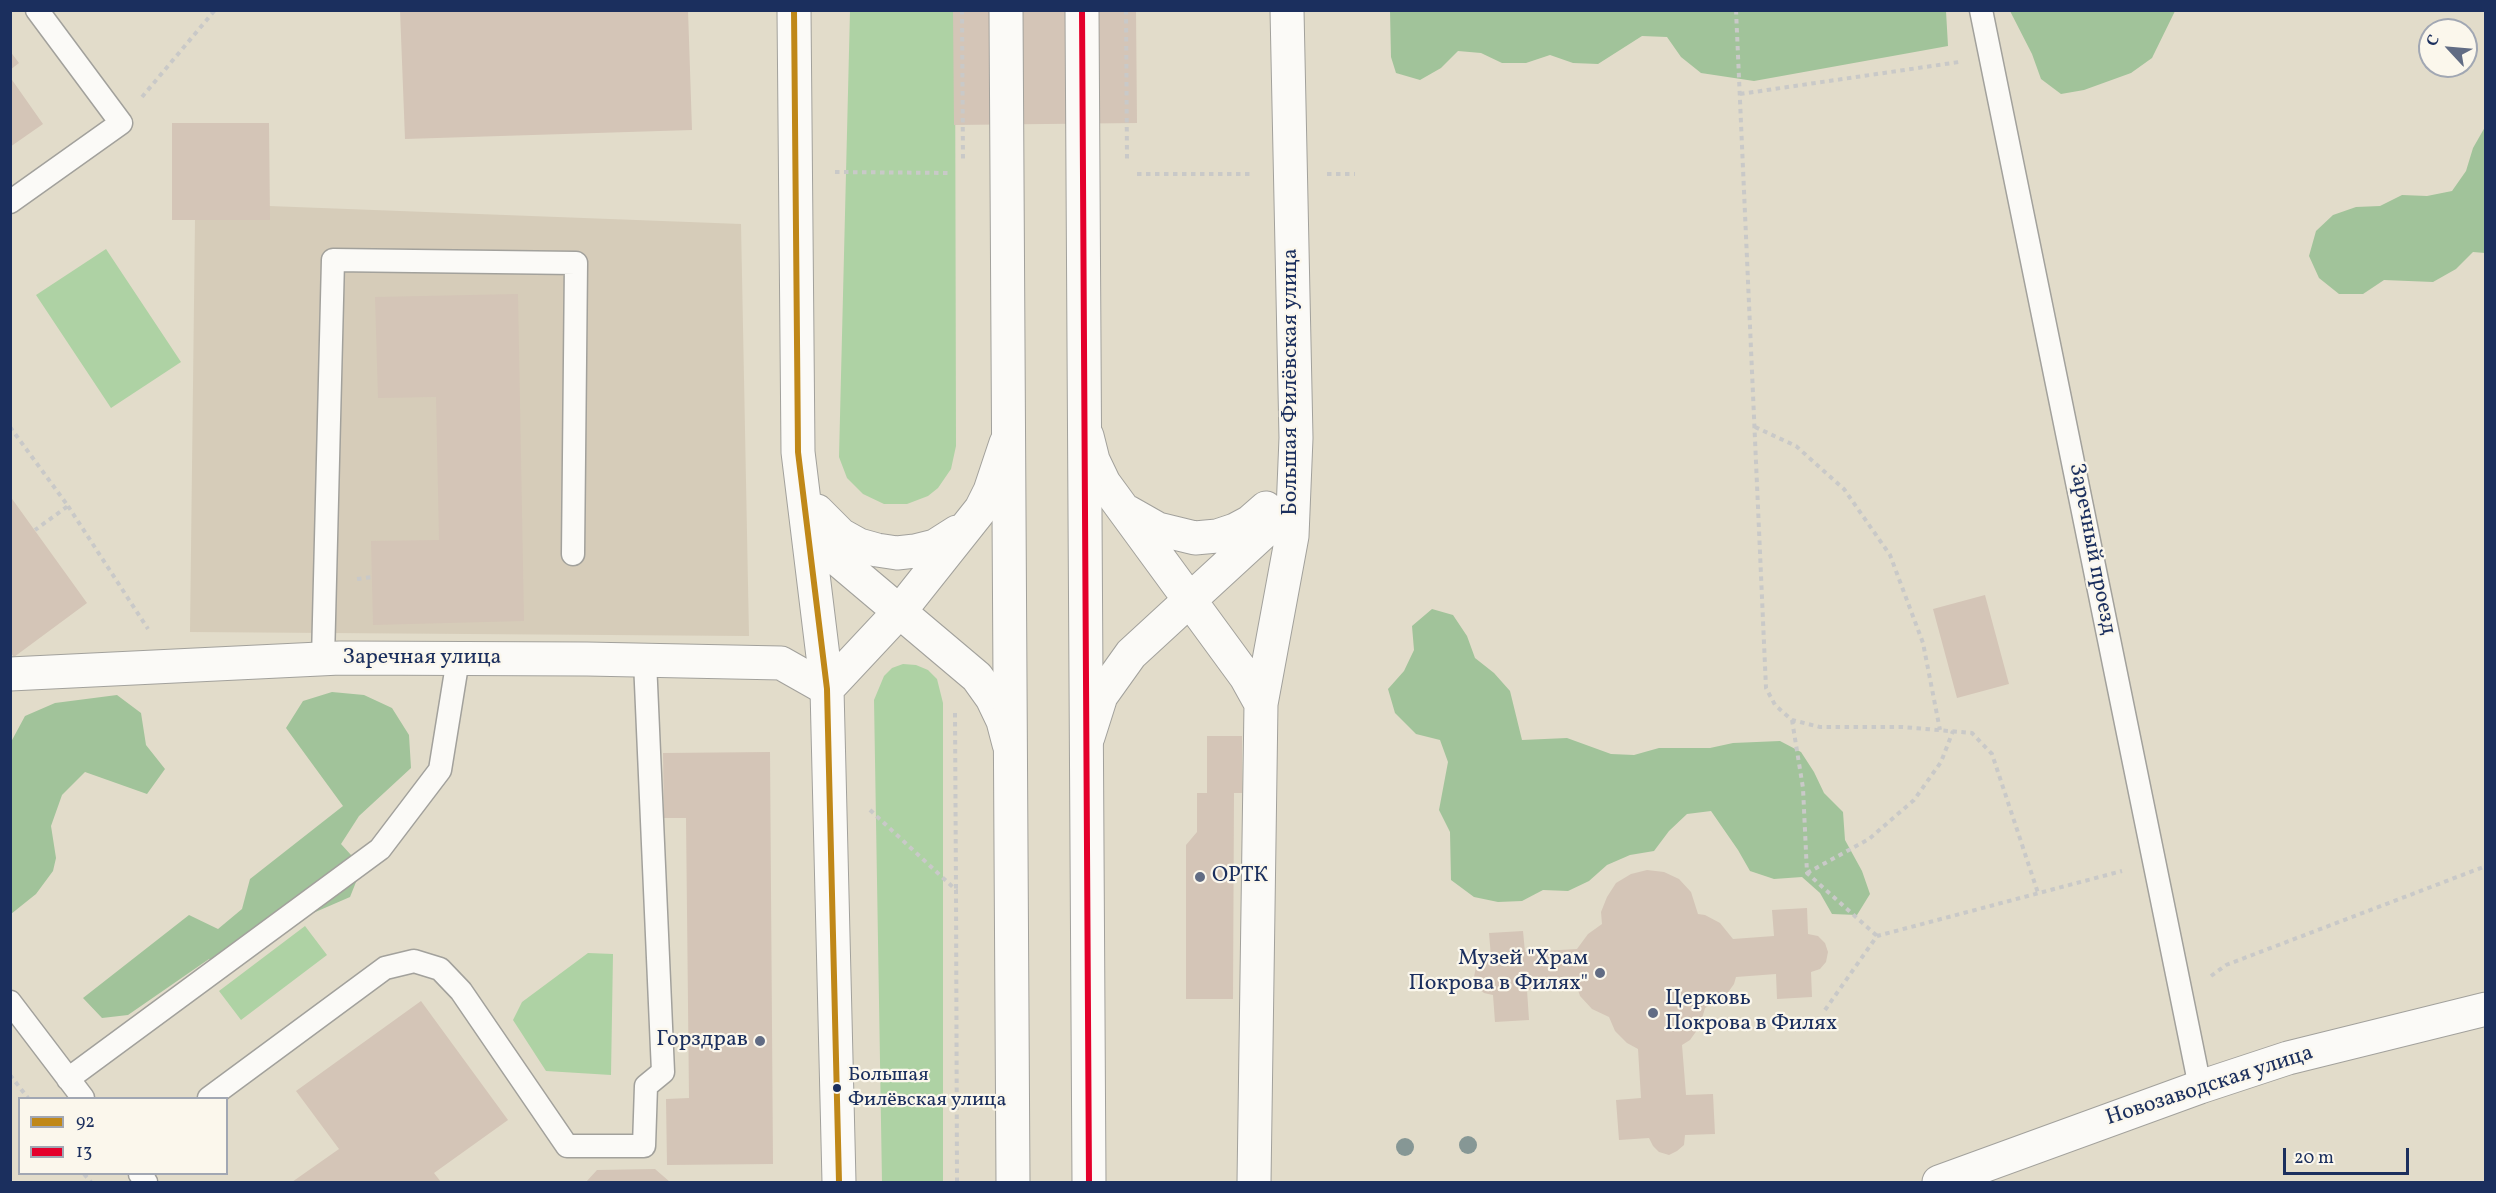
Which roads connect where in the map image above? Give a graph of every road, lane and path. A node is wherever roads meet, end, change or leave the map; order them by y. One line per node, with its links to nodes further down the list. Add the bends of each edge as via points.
1 (37, 10): 13 (lane)
2 (215, 10): 13 (path)
3 (794, 10): 28 (street)
4 (962, 10): 15 (path)
5 (1006, 10): 23 (street)
6 (1082, 10): 24 (street)
7 (1126, 10): 14 (path)
8 (1287, 10): 27 (street, Большая Филёвская улица)
9 (1736, 10): 12 (path)
10 (1981, 10): 11 (lane, Заречный проезд)
11 (1991, 58): 12 (path); 52 (lane, Заречный проезд)
12 (1740, 94): 26 (path)
13 (121, 123): 22 (lane)
14 (1127, 160)
15 (963, 161)
16 (1252, 163): 20 (path)
17 (828, 172): 18 (path)
18 (951, 173)
19 (1137, 174): 20 (path)
20 (1252, 174): 21 (path)
21 (1252, 186)
22 (10, 202)
23 (1008, 423): 33 (street, via 990,491); 49 (street)
24 (1084, 423): 29 (street, via 1093,460); 50 (street)
25 (10, 427): 31 (path)
26 (1755, 427): 46 (path, via 1766,688 1775,705); 47 (path, via 1796,446 1844,489 1890,555 1923,643)
27 (1296, 438): 29 (street, via 1274,497 1250,522 1235,530 1196,538 1176,535 1137,519); 30 (street, Большая Филёвская улица)
28 (800, 471): 32 (street); 33 (street, via 814,506 826,522 859,545 897,553 915,551 935,546)
29 (1118, 504): 36 (street)
30 (1293, 505): 36 (street); 45 (street, Большая Филёвская улица, via 1292,536)
31 (68, 506): 34 (path); 41 (path)
32 (806, 518): 37 (street, via 830,553); 43 (street)
33 (968, 524): 37 (street)
34 (35, 531)
35 (573, 554): 38 (lane, via 576,263 333,260)
36 (1189, 600): 45 (street, via 1246,677); 50 (street, via 1115,674 1092,719)
37 (900, 611): 43 (street); 49 (street, via 977,677 1004,721)
38 (323, 659): 39 (street, Заречная улица); 41 (street, Заречная улица)
39 (458, 659): 40 (street, Заречная улица); 63 (lane, via 440,770 380,849)
40 (645, 661): 43 (street, Заречная улица, via 781,663); 67 (lane, via 663,1072 646,1086 644,1146 567,1146 461,991 440,969 414,961 385,968)
41 (172, 665): 42 (street, Заречная улица)
42 (10, 674)
43 (827, 689): 51 (street)
44 (955, 704): 55 (path)
45 (1261, 704): 72 (street, Большая Филёвская улица)
46 (1792, 720): 47 (path, via 1820,727); 54 (path, via 1803,788)
47 (1940, 730): 48 (path)
48 (1953, 732): 54 (path, via 1941,762 1914,800 1869,839); 56 (path, via 1972,733 1992,754)
49 (1010, 750): 70 (street)
50 (1086, 750): 71 (street)
51 (830, 773): 55 (path); 68 (street)
52 (2154, 863): 56 (path); 58 (lane, Заречный проезд)
53 (2486, 866): 58 (path, via 2226,965)
54 (1807, 873): 57 (path)
55 (956, 890): 69 (path)
56 (2038, 893): 57 (path)
57 (1877, 936): 61 (path)
58 (2182, 999): 64 (lane, Заречный проезд)
59 (10, 1002): 63 (lane)
60 (2486, 1009): 64 (street, Новозаводская улица, via 2288,1058)
61 (1825, 1010)
62 (10, 1075): 65 (path)
63 (68, 1079): 66 (lane)
64 (2200, 1087): 73 (street, Новозаводская улица)
65 (27, 1097)
66 (82, 1097)
67 (211, 1097)
68 (839, 1182)
69 (957, 1182)
70 (1012, 1182)
71 (1089, 1182)
72 (1254, 1182)
73 (1939, 1182)

